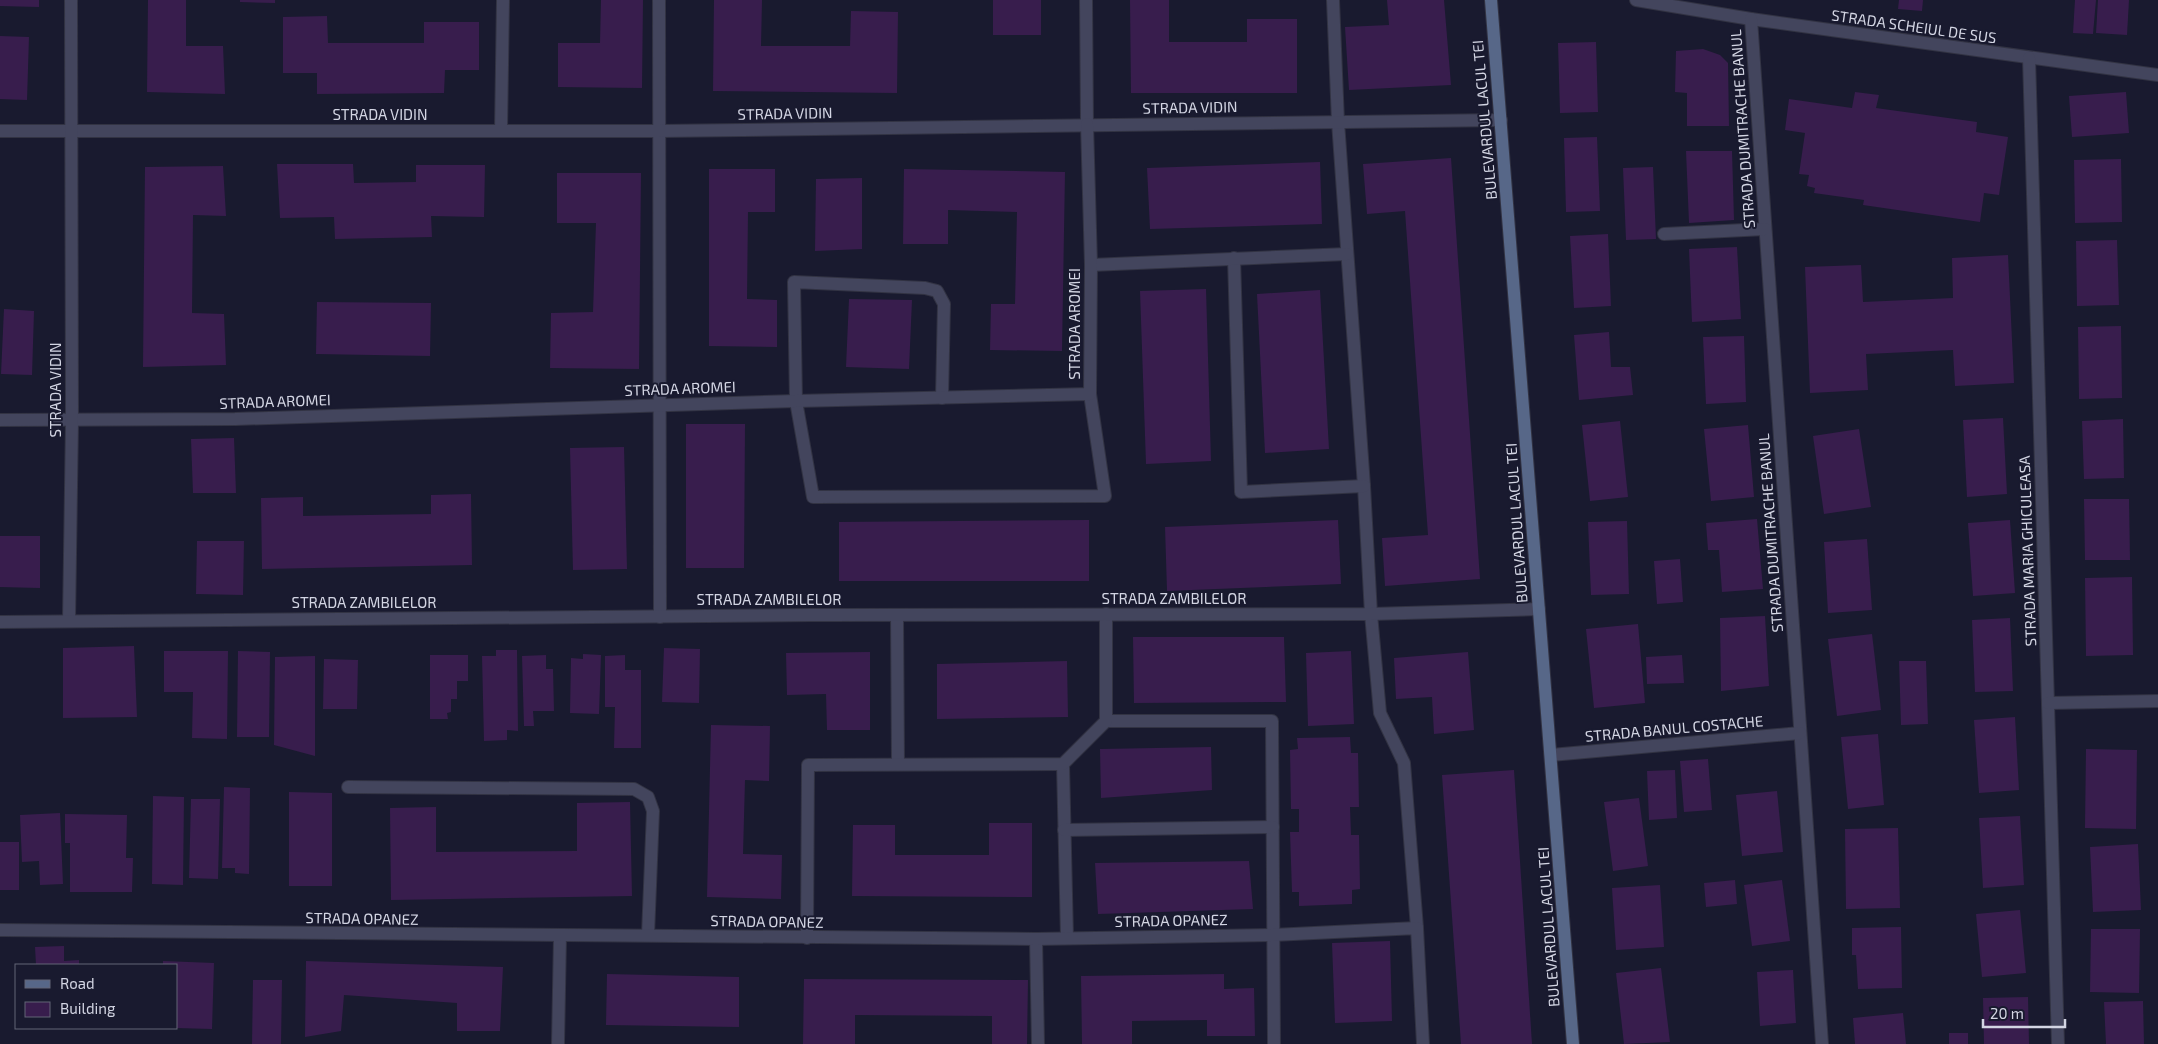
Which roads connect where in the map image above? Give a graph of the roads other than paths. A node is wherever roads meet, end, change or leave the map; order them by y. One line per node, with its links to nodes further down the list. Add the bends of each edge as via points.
1 (71, 0): 15 (street, STRADA VIDIN)
2 (502, 0): 17 (street)
3 (659, 0): 16 (street)
4 (1086, 0): 13 (street, STRADA AROMEI)
5 (1334, 0): 12 (street)
6 (1491, 0): 11 (main road, BULEVARDUL LACUL TEI)
7 (1636, 0): 8 (street, STRADA SCHEIUL DE SUS)
8 (1751, 19): 9 (street, STRADA SCHEIUL DE SUS); 18 (street, STRADA DUMITRACHE BANUL)
9 (2029, 58): 10 (street, STRADA SCHEIUL DE SUS); 38 (street, STRADA MARIA GHICULEASA)
10 (2158, 75)
11 (1500, 120): 12 (street, STRADA VIDIN); 30 (main road, BULEVARDUL LACUL TEI)
12 (1338, 122): 13 (street, STRADA VIDIN); 20 (street)
13 (1088, 124): 16 (street, STRADA VIDIN); 22 (street, STRADA AROMEI)
14 (0, 130): 15 (street, STRADA VIDIN)
15 (70, 130): 17 (street, STRADA VIDIN); 28 (street, STRADA VIDIN)
16 (659, 130): 17 (street, STRADA VIDIN); 26 (street)
17 (501, 131)
18 (1766, 228): 19 (street); 40 (street, STRADA DUMITRACHE BANUL)
19 (1664, 234)
20 (1346, 254): 21 (street); 29 (street)
21 (1234, 258): 22 (street); 29 (street, via 1241,492)
22 (1091, 265): 23 (street, STRADA AROMEI)
23 (1090, 394): 24 (street, STRADA AROMEI); 25 (street, via 1105,496 812,497)
24 (942, 398): 25 (street, STRADA AROMEI); 25 (street, via 944,304 937,291 794,282)
25 (796, 401): 26 (street, STRADA AROMEI)
26 (659, 405): 28 (street, STRADA AROMEI, via 234,419); 34 (street)
27 (0, 420): 28 (street, STRADA AROMEI)
28 (72, 420): 35 (street, STRADA VIDIN)
29 (1364, 486): 32 (street)
30 (1539, 610): 32 (street, STRADA ZAMBILELOR); 41 (main road, BULEVARDUL LACUL TEI)
31 (1106, 614): 32 (street, STRADA ZAMBILELOR); 33 (street, STRADA ZAMBILELOR); 39 (street)
32 (1371, 614): 47 (street, via 1380,714 1404,763)
33 (897, 615): 34 (street, STRADA ZAMBILELOR); 42 (street)
34 (660, 617): 35 (street, STRADA ZAMBILELOR)
35 (69, 621): 36 (street, STRADA ZAMBILELOR)
36 (0, 622)
37 (2158, 701): 38 (street)
38 (2048, 703): 61 (street, STRADA MARIA GHICULEASA)
39 (1106, 721): 43 (street); 45 (street, via 1272,721)
40 (1800, 734): 41 (street, STRADA BANUL COSTACHE); 60 (street, STRADA DUMITRACHE BANUL)
41 (1550, 755): 59 (main road, BULEVARDUL LACUL TEI)
42 (898, 764): 43 (street); 52 (street, via 808,765)
43 (1063, 764): 46 (street)
44 (348, 787): 49 (street, via 634,789 648,798 653,811)
45 (1273, 827): 46 (street); 50 (street)
46 (1064, 830): 53 (street)
47 (1417, 928): 50 (street, STRADA OPANEZ); 58 (street)
48 (0, 930): 51 (street, STRADA OPANEZ)
49 (648, 935): 51 (street, STRADA OPANEZ); 52 (street, STRADA OPANEZ)
50 (1273, 935): 53 (street, STRADA OPANEZ); 57 (street)
51 (560, 936): 55 (street)
52 (807, 938): 54 (street, STRADA OPANEZ)
53 (1067, 938): 54 (street, STRADA OPANEZ)
54 (1036, 939): 56 (street)
55 (558, 1044)
56 (1038, 1044)
57 (1274, 1044)
58 (1424, 1044)
59 (1573, 1044)
60 (1822, 1044)
61 (2058, 1044)

